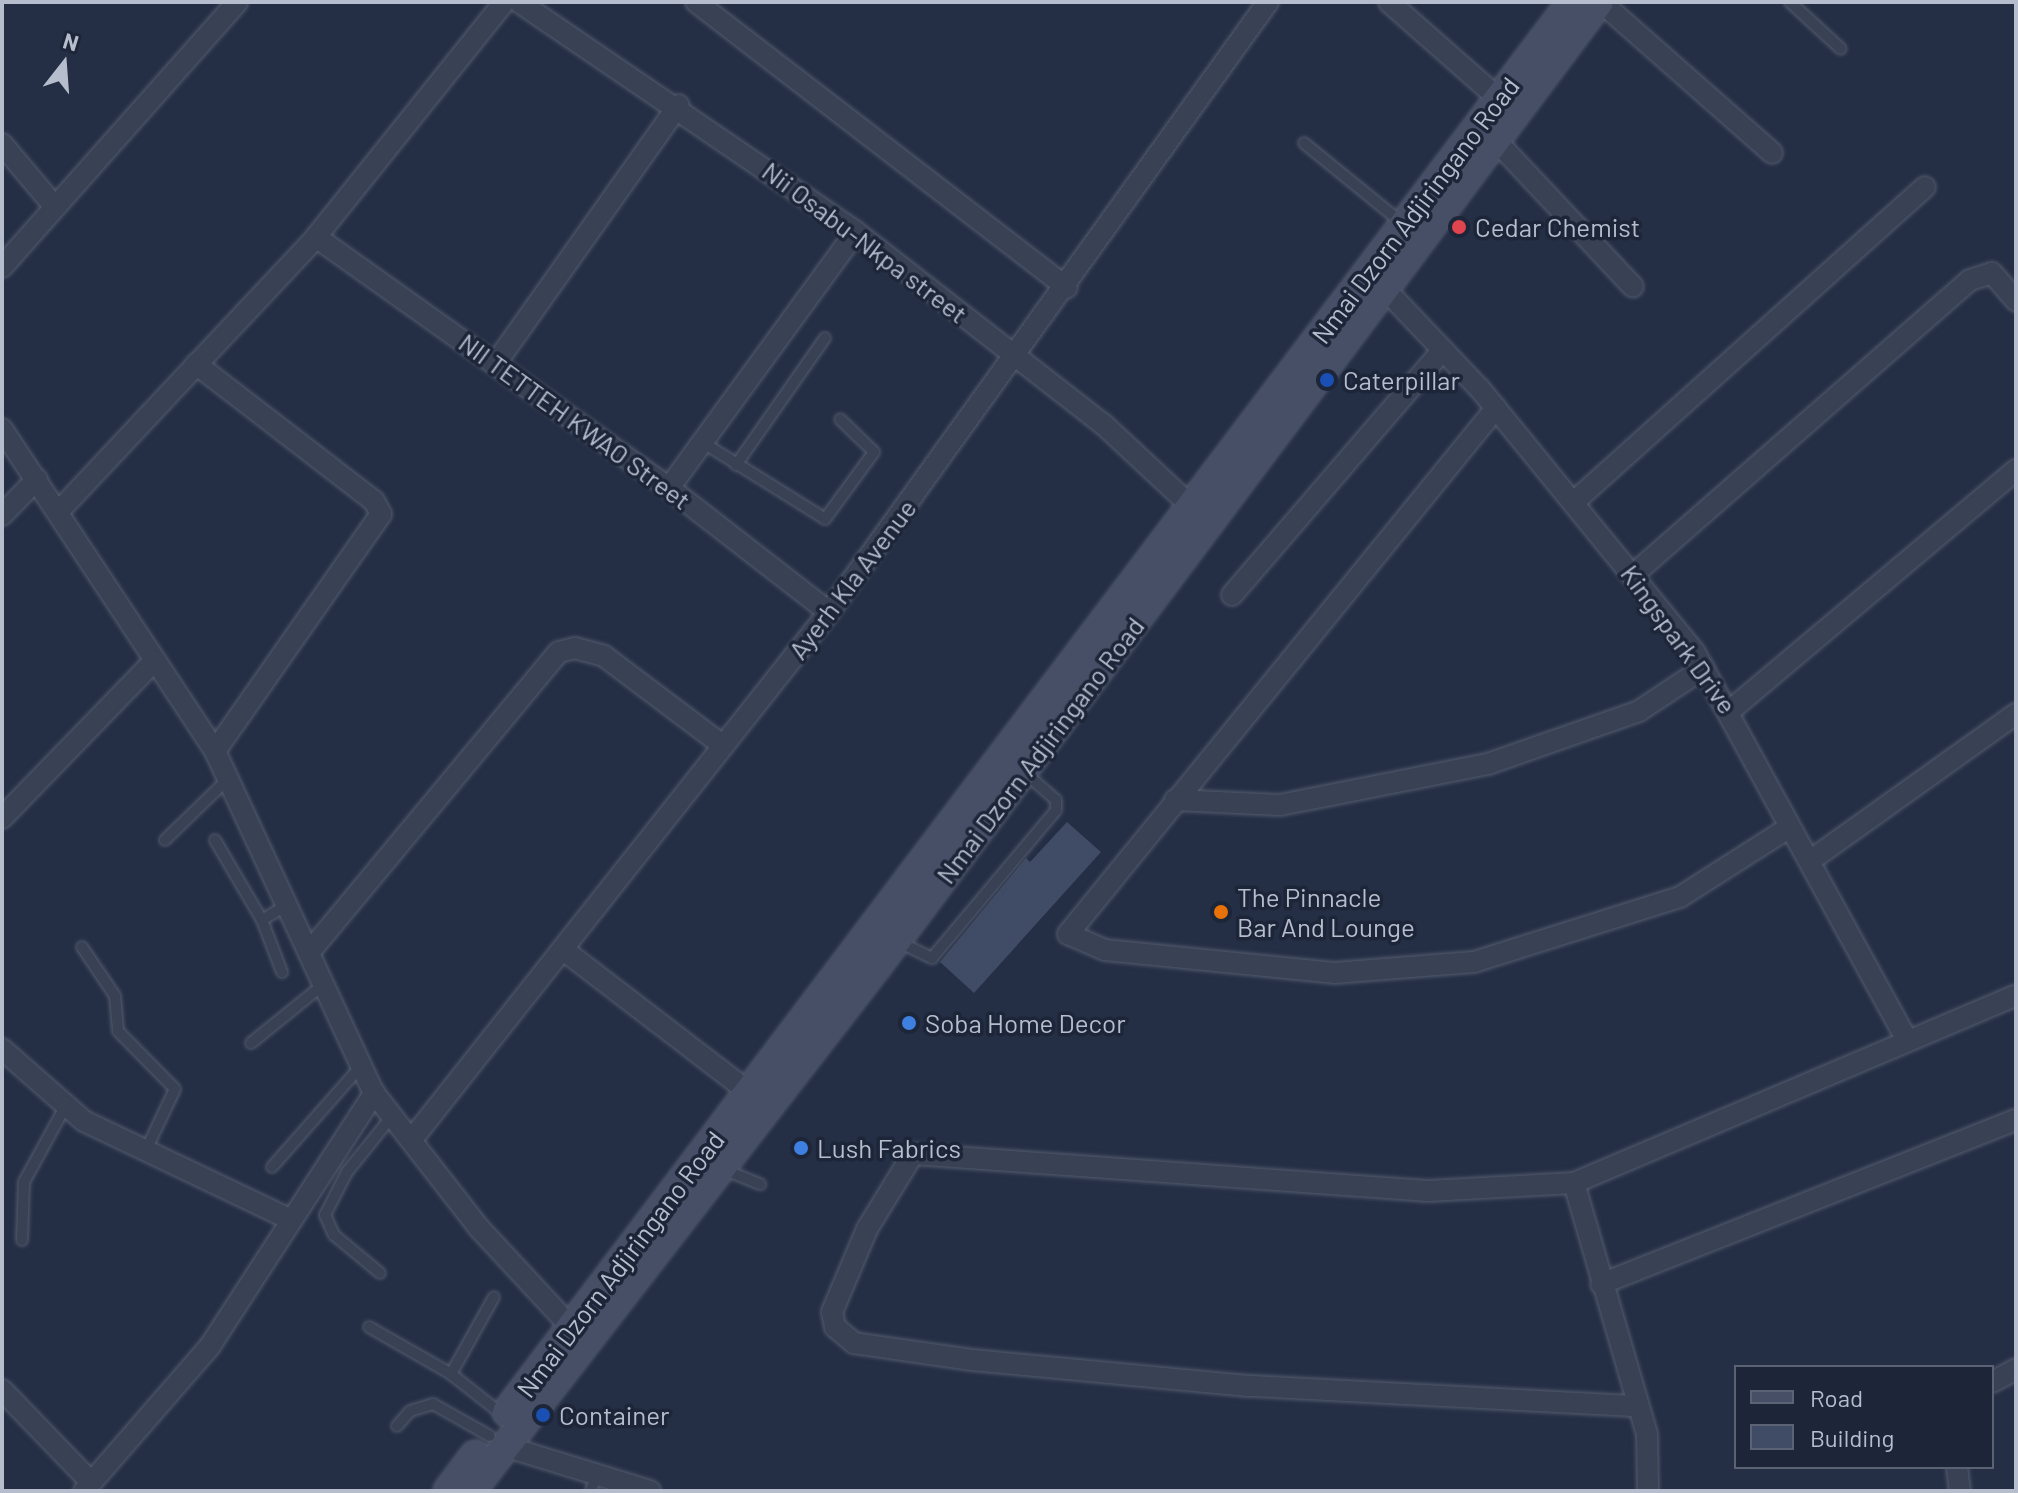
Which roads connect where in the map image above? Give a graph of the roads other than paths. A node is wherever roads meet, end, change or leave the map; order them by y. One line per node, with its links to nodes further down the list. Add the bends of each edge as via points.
1 (237, 2): 18 (street)
2 (504, 2): 21 (street)
3 (519, 2): 12 (street, Nii Osabu-Nkpa street)
4 (696, 2): 24 (street)
5 (1268, 2): 24 (street, Ayerh Kla Avenue)
6 (1389, 2): 11 (street)
7 (1572, 2): 11 (main road, Nmai Dzorn Adjiringano Road)
8 (1600, 2): 14 (main road, Nmai Dzorn Adjiringano Road); 16 (street)
9 (1790, 2): 10 (lane)
10 (1841, 49)
11 (1499, 99): 19 (main road, Nmai Dzorn Adjiringano Road)
12 (679, 105): 20 (street, Nii Osabu-Nkpa street); 30 (street)
13 (1304, 143): 19 (lane)
14 (1498, 143): 23 (street); 25 (main road, Nmai Dzorn Adjiringano Road)
15 (2, 144): 18 (street)
16 (1772, 153)
17 (1925, 187): 40 (street)
18 (54, 206): 22 (street)
19 (1404, 224): 41 (main road, Nmai Dzorn Adjiringano Road)
20 (856, 232): 29 (street, Nii Osabu-Nkpa street); 35 (street)
21 (316, 237): 30 (street, NII TETTEH KWAO Street); 31 (street)
22 (2, 267)
23 (1633, 287)
24 (1067, 288): 29 (street, Ayerh Kla Avenue)
25 (1384, 288): 28 (street, Kingspark Drive); 53 (main road, Nmai Dzorn Adjiringano Road)
26 (2016, 301): 44 (street, via 1992,273 1970,280)
27 (825, 338): 36 (lane)
28 (1443, 350): 32 (street, Kingspark Drive); 45 (street)
29 (1018, 358): 41 (street, Nii Osabu-Nkpa street); 46 (street, Ayerh Kla Avenue)
30 (496, 363): 39 (street, NII TETTEH KWAO Street)
31 (196, 364): 42 (street); 52 (street, via 374,501 381,514)
32 (1496, 408): 40 (street, Kingspark Drive); 55 (street)
33 (840, 419): 36 (lane, via 874,452 825,519)
34 (2, 429): 38 (street)
35 (702, 442): 36 (lane); 39 (street)
36 (736, 465)
37 (2016, 470): 49 (street)
38 (37, 479): 42 (street); 43 (street)
39 (669, 488): 46 (street, NII TETTEH KWAO Street)
40 (1575, 501): 44 (street, Kingspark Drive)
41 (1192, 507): 67 (main road, Nmai Dzorn Adjiringano Road)
42 (61, 509): 47 (street)
43 (2, 515)
44 (1634, 574): 48 (street, Kingspark Drive)
45 (1232, 595)
46 (829, 612): 51 (street, Ayerh Kla Avenue)
47 (154, 661): 52 (street); 56 (street)
48 (1704, 668): 49 (street, Kingspark Drive); 55 (street, via 1639,711 1488,764 1280,805)
49 (1732, 709): 57 (street, Kingspark Drive)
50 (2016, 714): 60 (street)
51 (722, 745): 65 (street, via 604,656 575,648 559,652); 66 (street, Ayerh Kla Avenue)
52 (215, 751): 54 (street)
53 (1024, 772): 63 (main road, Nmai Dzorn Adjiringano Road); 63 (lane, via 1056,800 1056,810 932,958)
54 (230, 778): 58 (lane); 61 (street)
55 (1175, 800): 57 (street, via 1069,927 1075,940 1105,950 1334,973 1474,962 1680,897)
56 (2, 818)
57 (1790, 827): 60 (street, Kingspark Drive)
58 (165, 840)
59 (215, 840): 62 (lane)
60 (1811, 860): 71 (street, Kingspark Drive)
61 (291, 902): 62 (lane); 65 (street)
62 (262, 920): 68 (lane)
63 (897, 940): 67 (main road, Nmai Dzorn Adjiringano Road)
64 (82, 947): 81 (lane, via 115,996 118,1031 175,1089)
65 (312, 949): 69 (street)
66 (565, 951): 75 (street); 80 (street, Ayerh Kla Avenue)
67 (866, 960): 75 (main road, Nmai Dzorn Adjiringano Road); 83 (main road, Nmai Dzorn Adjiringano Road)
68 (282, 972)
69 (323, 985): 72 (lane); 74 (street)
70 (2016, 995): 71 (street)
71 (1906, 1038): 84 (street)
72 (251, 1043)
73 (2, 1049): 77 (street)
74 (362, 1065): 76 (street); 82 (lane)
75 (749, 1092): 92 (main road, Nmai Dzorn Adjiringano Road)
76 (374, 1093): 78 (street); 86 (street)
77 (65, 1107): 81 (street); 87 (lane, via 24,1182)
78 (393, 1115): 80 (street); 88 (lane, via 347,1172 325,1215 334,1235)
79 (2016, 1120): 89 (street)
80 (413, 1138): 92 (street, via 479,1228)
81 (146, 1150): 86 (street)
82 (272, 1167)
83 (723, 1169): 85 (lane); 99 (main road, Nmai Dzorn Adjiringano Road)
84 (1574, 1183): 89 (street); 97 (street, via 1428,1191 913,1154 867,1229 832,1312 835,1327 854,1343 972,1360 1248,1386)
85 (760, 1184)
86 (287, 1218): 102 (street, via 210,1346)
87 (22, 1240)
88 (380, 1273)
89 (1601, 1284): 97 (street)
90 (494, 1297): 94 (lane)
91 (369, 1327): 94 (lane)
92 (572, 1328): 99 (main road, Nmai Dzorn Adjiringano Road)
93 (2016, 1369): 95 (street)
94 (451, 1374): 99 (lane)
95 (1994, 1381)
96 (2, 1390): 102 (street)
97 (1633, 1406): 106 (street, via 1647,1434)
98 (397, 1426): 99 (lane, via 410,1411 433,1404)
99 (499, 1433): 101 (street); 103 (main road, Nmai Dzorn Adjiringano Road); 104 (main road, Nmai Dzorn Adjiringano Road)
100 (1957, 1469): 107 (street)
101 (593, 1484): 105 (street)
102 (87, 1486)
103 (448, 1491)
104 (471, 1491)
105 (650, 1491)
106 (1648, 1491)
107 (1960, 1491)

